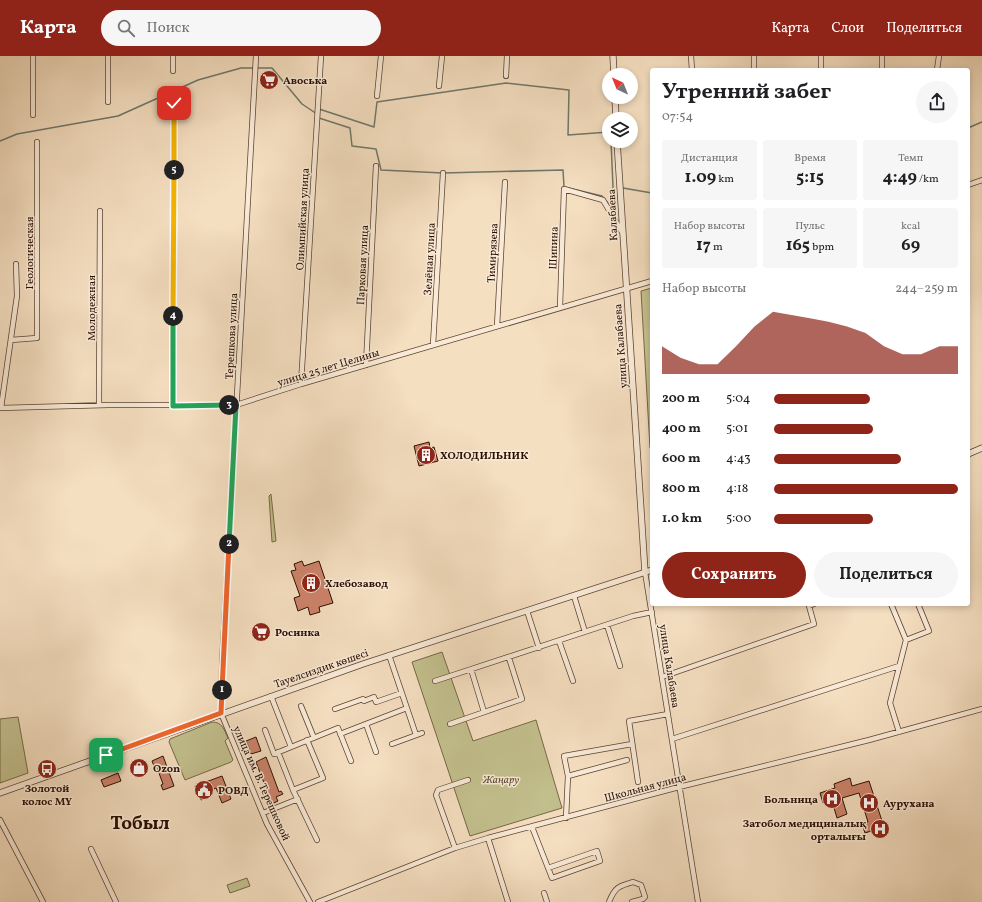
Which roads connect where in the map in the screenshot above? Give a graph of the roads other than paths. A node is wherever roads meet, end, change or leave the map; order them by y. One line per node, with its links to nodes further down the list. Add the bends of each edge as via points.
1 (32, 56): 27 (street)
2 (108, 56): 25 (street)
3 (173, 56): 21 (street)
4 (256, 56): 47 (street, Терешкова улица)
5 (321, 56): 45 (street, Олимпийская улица)
6 (381, 56): 24 (street)
7 (442, 56): 23 (street)
8 (507, 56): 22 (street)
9 (613, 56): 15 (street)
10 (691, 56): 16 (street)
11 (754, 56): 17 (street)
12 (821, 56): 18 (street)
13 (882, 56): 19 (street)
14 (939, 56): 20 (street)
15 (614, 68)
16 (692, 68)
17 (754, 68)
18 (821, 68)
19 (882, 68)
20 (937, 68)
21 (173, 71)
22 (506, 76)
23 (439, 86)
24 (377, 96)
25 (108, 102)
26 (174, 103): 48 (street)
27 (33, 115)
28 (37, 142): 42 (street, Геологическая, via 37,338)
29 (617, 148): 36 (street, Калабаева)
30 (376, 166): 44 (street, Парковая улица)
31 (443, 173): 43 (street, Зелёная улица)
32 (982, 180): 34 (street)
33 (505, 182): 41 (street, Тимирязева)
34 (970, 184)
35 (100, 211): 46 (street, Молодежная)
36 (622, 233): 39 (street, Калабаева); 40 (street, Шипина, via 603,200 564,189)
37 (16, 264): 42 (street, Геологическая, via 17,296)
38 (650, 282): 39 (street, улица 25 лет Целины)
39 (626, 288): 40 (street, улица 25 лет Целины); 53 (street, улица Калабаева)
40 (560, 307): 41 (street, улица 25 лет Целины)
41 (497, 326): 43 (street, улица 25 лет Целины)
42 (11, 340): 49 (street, Геологическая)
43 (433, 345): 44 (street, улица 25 лет Целины)
44 (366, 365): 45 (street, улица 25 лет Целины)
45 (301, 384): 47 (street, улица 25 лет Целины)
46 (99, 405): 48 (street, улица 25 лет Целины); 49 (street, улица 25 лет Целины)
47 (236, 405): 48 (street, улица 25 лет Целины); 82 (street, Терешкова улица)
48 (173, 406)
49 (0, 408)
50 (982, 448): 51 (street)
51 (970, 453)
52 (650, 571): 53 (street, Тауелсиздик көшесі)
53 (645, 572): 54 (street, Тауелсиздик көшесі); 55 (street, улица Калабаева)
54 (574, 596): 60 (street, Тауелсиздик көшесі); 63 (street)
55 (650, 601)
56 (651, 606): 61 (street, улица Калабаева)
57 (809, 606): 72 (street, via 814,624)
58 (892, 606): 64 (street)
59 (919, 606): 64 (street, via 929,631)
60 (527, 611): 66 (street); 67 (street, Тауелсиздик көшесі)
61 (652, 612): 62 (street); 72 (street, улица Калабаева)
62 (607, 625): 63 (street); 69 (street)
63 (585, 632): 65 (street)
64 (906, 640): 70 (street)
65 (559, 641): 66 (street); 74 (street)
66 (539, 648): 68 (street)
67 (389, 655): 75 (street); 76 (street, Тауелсиздик көшесі)
68 (509, 658): 71 (street); 81 (street, via 522,699)
69 (620, 666)
70 (899, 666): 87 (street, via 890,703); 92 (street)
71 (471, 669): 73 (street); 81 (street)
72 (662, 677): 83 (street, улица Калабаева)
73 (435, 681)
74 (573, 681)
75 (402, 693): 78 (street); 79 (street, via 376,702 374,697 364,701 363,699)
76 (271, 696): 82 (street, Тауелсиздик көшесі); 96 (street)
77 (301, 706): 91 (street)
78 (407, 708): 84 (street); 90 (street)
79 (335, 709)
80 (982, 709): 87 (street, Школьная улица)
81 (484, 712): 85 (street)
82 (221, 713): 106 (street, Тауелсиздик көшесі); 108 (street, улица им. В. Терешковой)
83 (668, 714): 92 (street, улица Калабаева); 95 (street, via 629,721)
84 (366, 724): 89 (street); 98 (street)
85 (450, 724)
86 (265, 730): 97 (street, via 274,754)
87 (899, 732): 104 (street, Школьная улица)
88 (422, 733): 90 (street)
89 (340, 734): 91 (street, via 338,728); 100 (street)
90 (416, 735): 94 (street)
91 (314, 738): 93 (street)
92 (672, 739): 104 (street, улица Калабаева)
93 (307, 740): 96 (street); 105 (street, via 323,778)
94 (392, 744)
95 (632, 744): 101 (street, via 564,756); 103 (street)
96 (291, 747): 97 (street)
97 (278, 752): 105 (street)
98 (376, 752)
99 (627, 760): 101 (street)
100 (351, 761)
101 (568, 776): 109 (street)
102 (468, 780): 114 (street, via 438,790 436,795)
103 (638, 782)
104 (679, 787): 109 (street, Школьная улица); 126 (street, улица Калабаева)
105 (293, 790): 107 (street)
106 (0, 793)
107 (298, 799): 108 (street); 113 (street)
108 (262, 813): 120 (street, улица им. В. Терешковой)
109 (566, 818): 111 (street, Школьная улица)
110 (0, 820): 118 (street)
111 (532, 827): 112 (street, Школьная улица); 116 (street)
112 (488, 838): 114 (street, Школьная улица); 122 (street)
113 (317, 840)
114 (455, 848): 121 (street, Школьная улица)
115 (91, 849): 119 (street)
116 (548, 868): 116 (street, via 552,878 600,861 597,851)
117 (544, 894): 123 (street)
118 (43, 902)
119 (116, 902)
120 (310, 902)
121 (318, 902)
122 (508, 902)
123 (547, 902)
124 (609, 902): 125 (street, via 618,886 633,882 641,886 645,896 644,899)
125 (632, 902)
126 (698, 902)

